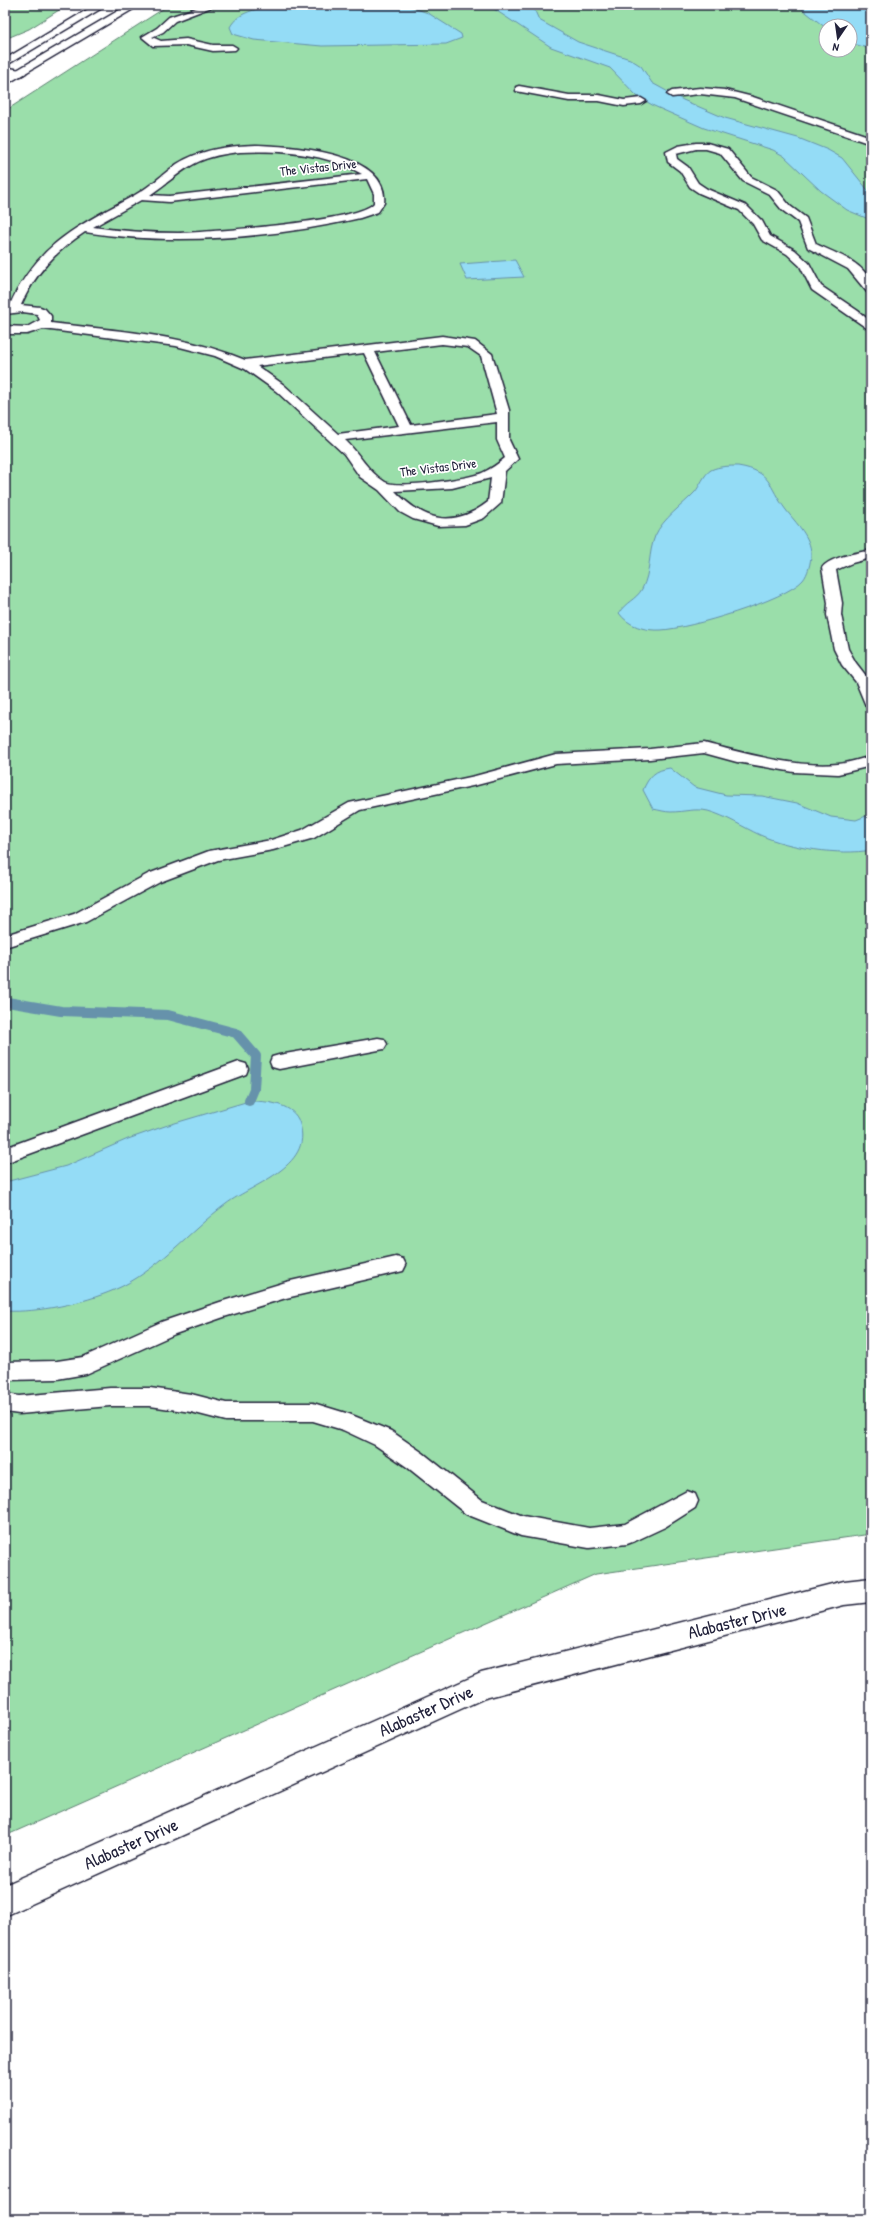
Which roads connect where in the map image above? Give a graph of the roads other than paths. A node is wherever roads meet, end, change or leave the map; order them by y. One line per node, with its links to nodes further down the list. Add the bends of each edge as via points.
1 (102, 5): 5 (street)
2 (135, 5): 6 (street)
3 (213, 5): 4 (lane, via 172,19 160,30 146,37 153,43 186,42 213,48)
4 (232, 48)
5 (5, 63)
6 (9, 76)
7 (519, 89): 9 (lane, via 569,98 599,98 624,103)
8 (672, 94): 10 (lane, via 703,90 732,93 827,123)
9 (641, 101)
10 (871, 141)
11 (370, 176): 12 (lane, The Vistas Drive, via 169,199); 12 (lane, The Vistas Drive, via 355,166 320,156 282,149 244,149 205,154 191,160); 13 (lane, via 379,193 380,201 377,207 362,214 340,219 274,228 174,236 132,235)
12 (140, 197): 13 (lane, The Vistas Drive)
13 (81, 228): 15 (lane, The Vistas Drive, via 45,256)
14 (871, 290): 17 (lane, via 851,264 812,246 802,220 786,208 773,192 747,179 724,151 696,146 671,152 672,160 684,169 694,185 743,208 758,223 766,238 791,252 805,266 816,288 854,313)
15 (10, 310): 16 (lane, via 31,309 44,314 46,321)
16 (42, 325): 18 (lane, via 29,330); 20 (lane, The Vistas Drive, via 176,342 219,353)
17 (871, 328)
18 (5, 330)
19 (367, 348): 20 (lane, The Vistas Drive); 21 (lane, The Vistas Drive, via 442,340 471,344 486,354); 22 (lane)
20 (243, 364): 23 (lane, The Vistas Drive, via 280,388)
21 (503, 417): 22 (lane); 24 (lane, The Vistas Drive, via 503,440 512,459)
22 (406, 429): 23 (lane)
23 (334, 438): 25 (lane, The Vistas Drive, via 349,451 365,474)
24 (499, 471): 25 (lane, The Vistas Drive, via 491,475 444,484); 25 (lane, via 494,503 479,515 465,520 438,522 418,516 405,509)
25 (384, 487)
26 (871, 554): 27 (lane, via 829,568 835,603 834,615 841,648 849,665 863,681)
27 (871, 703)
28 (871, 761): 29 (lane, via 838,769 794,767 704,748 556,759 477,780 355,806 308,834 273,845 215,855 154,878 80,918)
29 (5, 941)
30 (378, 1044): 31 (lane)
31 (279, 1062)
32 (239, 1069): 33 (lane)
33 (5, 1156)
34 (396, 1264): 35 (lane, via 286,1290 220,1310 168,1328 86,1365 57,1370)
35 (5, 1371)
36 (5, 1404): 37 (lane, via 150,1396 226,1412 312,1412 348,1423 383,1438 415,1460 474,1508 522,1526 589,1538 627,1534 657,1520)
37 (687, 1501)
38 (871, 1590): 39 (street, Alabaster Drive, via 844,1593 481,1686)
39 (5, 1901)

